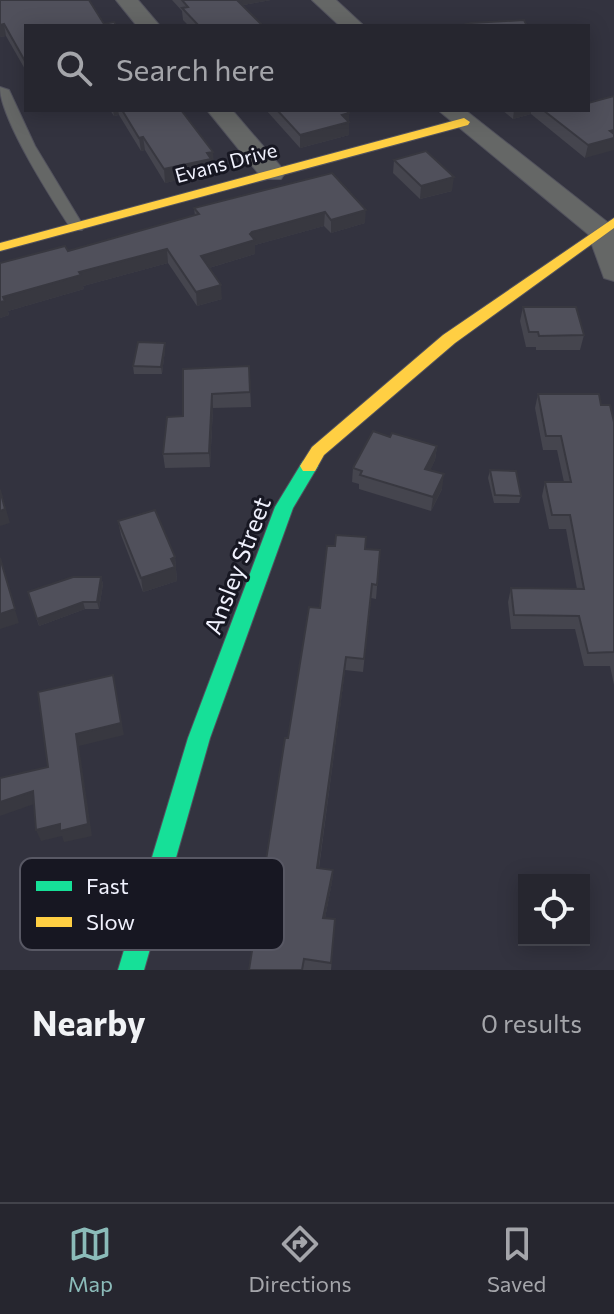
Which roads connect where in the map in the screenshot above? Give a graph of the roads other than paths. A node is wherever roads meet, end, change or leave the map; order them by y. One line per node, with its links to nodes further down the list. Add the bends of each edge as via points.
1 (127, 0): 3 (street)
2 (323, 0): 4 (street)
3 (147, 24)
4 (351, 24)
5 (3, 90): 10 (lane)
6 (221, 112): 8 (street)
7 (457, 116): 8 (street, Evans Drive); 9 (street)
8 (272, 173): 10 (street, Evans Drive)
9 (608, 226): 12 (street); 13 (street, Ansley Street, via 449,339 318,451 284,507 199,738)
10 (77, 227): 11 (street, Evans Drive)
11 (0, 247)
12 (614, 272)
13 (164, 858)
14 (137, 950): 15 (street, Ansley Street)
15 (131, 970)

